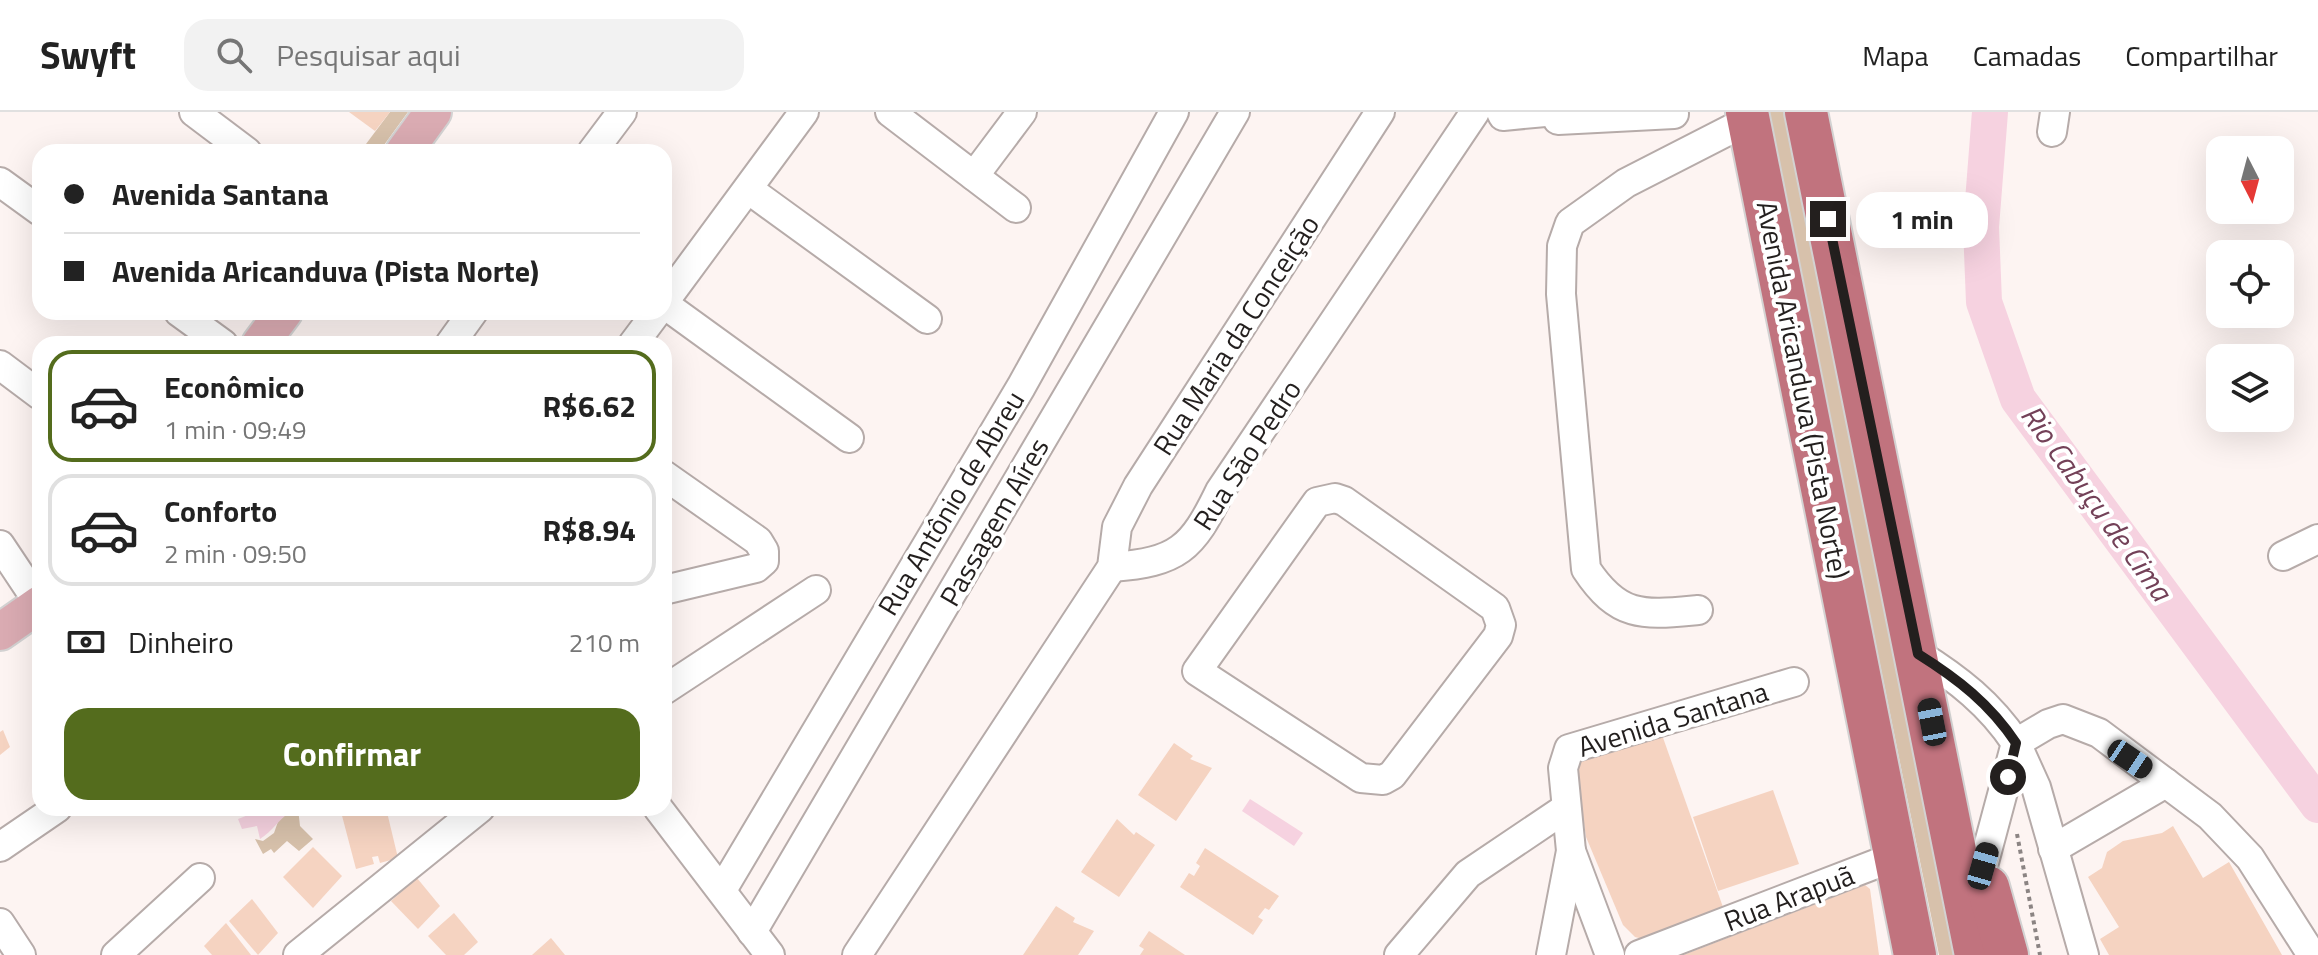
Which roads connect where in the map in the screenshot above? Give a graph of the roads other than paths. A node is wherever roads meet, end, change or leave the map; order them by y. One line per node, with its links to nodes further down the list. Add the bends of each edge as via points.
1 (194, 112): 17 (street)
2 (433, 112): 18 (main road)
3 (622, 112): 19 (street)
4 (804, 112): 22 (street)
5 (890, 112): 20 (street)
6 (1022, 112): 20 (street)
7 (1174, 112): 61 (street, Rua Antônio de Abreu, via 1021,387)
8 (1235, 112): 63 (street, Passagem Aíres)
9 (1380, 112): 37 (street, Rua Maria da Conceição, via 1138,486 1117,527)
10 (1475, 112): 37 (street, Rua São Pedro, via 1189,545 1165,558)
11 (1501, 112): 12 (street)
12 (1545, 112)
13 (1556, 112): 15 (street, via 1558,120)
14 (1806, 112): 44 (highway, Avenida Aricanduva (Pista Norte))
15 (1671, 113): 16 (street)
16 (1737, 123): 42 (street, via 1626,183 1570,223 1562,246 1561,294 1586,569 1609,598 1643,615); 59 (highway, Avenida Aricanduva (Pista Norte), via 1858,667)
17 (236, 144)
18 (410, 144)
19 (598, 144)
20 (974, 176): 24 (street)
21 (0, 182): 23 (street)
22 (748, 189): 25 (street); 27 (street)
23 (32, 205)
24 (1016, 208)
25 (672, 292)
26 (672, 309): 32 (street)
27 (927, 319)
28 (190, 320): 29 (street)
29 (212, 336)
30 (0, 365): 31 (street)
31 (32, 389)
32 (849, 438)
33 (672, 481): 38 (street, via 758,541 764,561 756,568)
34 (2318, 539): 36 (street)
35 (0, 545): 40 (street)
36 (2283, 556)
37 (1112, 567): 68 (street)
38 (672, 588)
39 (816, 590): 46 (street)
40 (32, 593)
41 (32, 610): 43 (main road)
42 (1698, 610)
43 (0, 632)
44 (1918, 654): 47 (highway, Avenida Aricanduva (Pista Norte)); 48 (street, via 1974,692)
45 (1794, 682): 51 (street, Avenida Santana, via 1574,746 1564,755)
46 (672, 685)
47 (1932, 722): 58 (highway, via 1957,775); 75 (highway, Avenida Aricanduva (Pista Norte))
48 (2016, 743): 50 (street, via 2048,724 2071,720 2099,733); 56 (street, via 2036,787); 58 (street)
49 (1392, 775): 49 (street, via 1383,780 1361,778 1197,671 1317,502 1325,499 1344,501 1500,616 1498,636)
50 (2166, 783): 56 (street); 78 (street, via 2210,816 2250,858)
51 (1566, 808): 57 (street, Avenida Santana); 69 (street, via 1468,874)
52 (45, 816): 55 (street)
53 (470, 816): 66 (street)
54 (664, 816): 61 (street)
55 (0, 847)
56 (2053, 849): 77 (street)
57 (1571, 851): 70 (street, Avenida Santana); 71 (street)
58 (1983, 866): 76 (highway)
59 (1896, 869): 72 (street, Rua Arapuã); 73 (highway); 74 (highway)
60 (200, 878): 65 (street)
61 (722, 890): 63 (street)
62 (0, 923): 64 (street)
63 (752, 932): 67 (street)
64 (21, 955)
65 (116, 955)
66 (298, 955)
67 (770, 955)
68 (857, 955)
69 (1399, 955)
70 (1551, 955)
71 (1610, 955)
72 (1639, 955)
73 (1901, 955)
74 (1915, 955)
75 (1976, 955)
76 (2007, 955)
77 (2084, 955)
78 (2312, 955)

